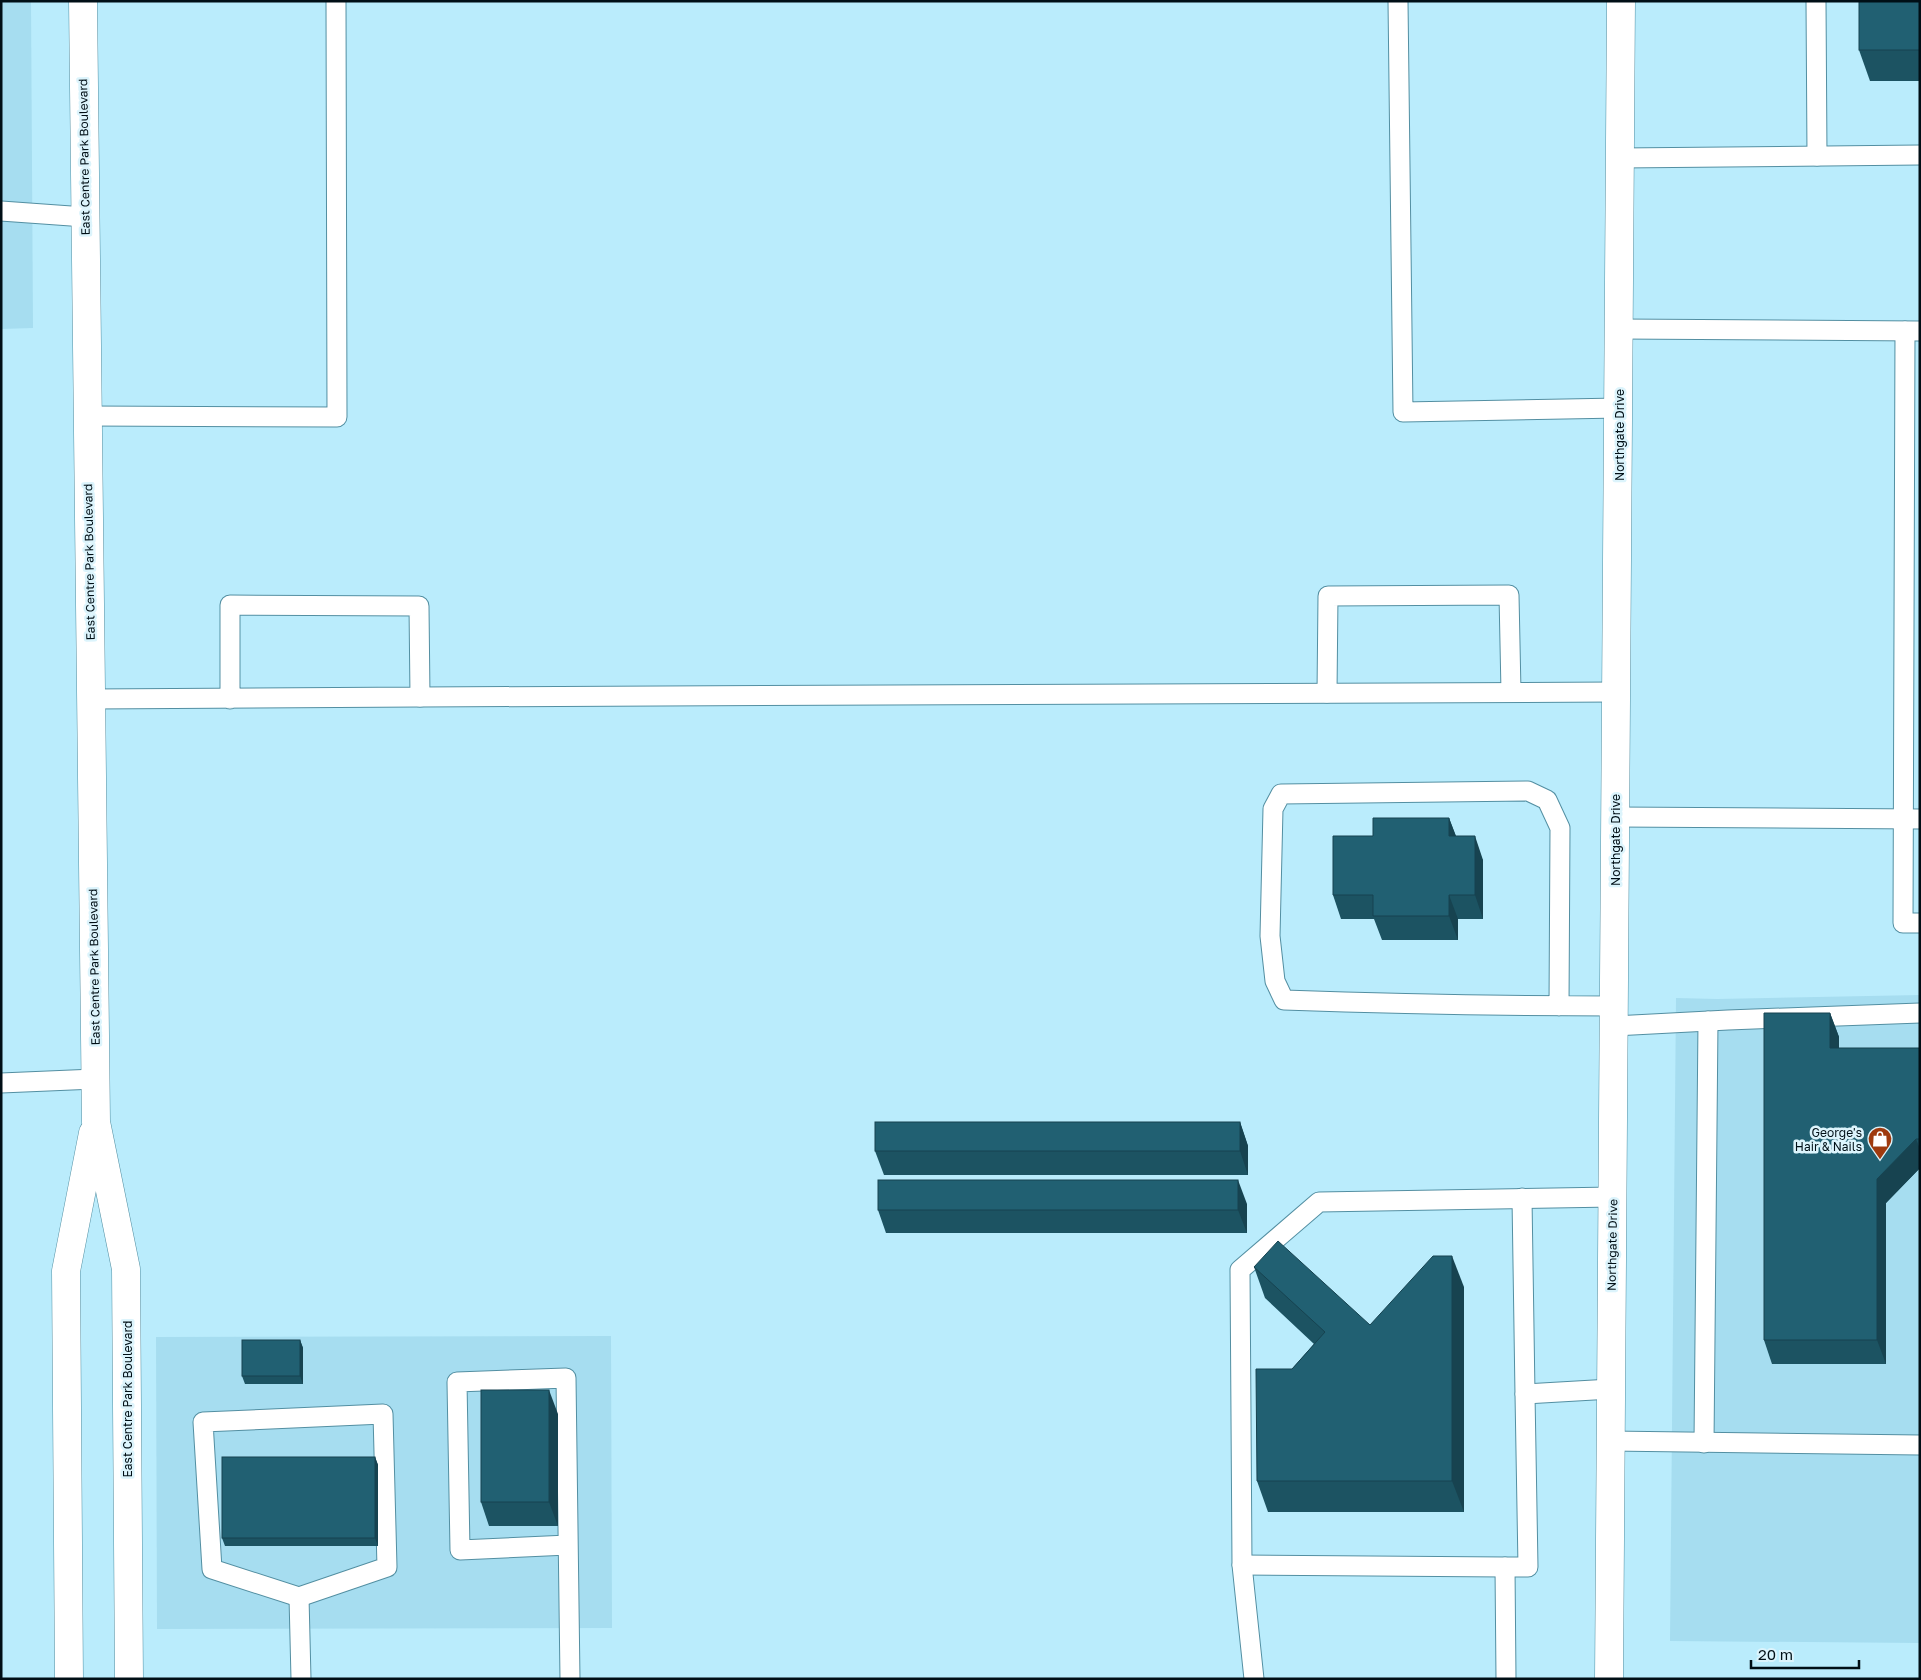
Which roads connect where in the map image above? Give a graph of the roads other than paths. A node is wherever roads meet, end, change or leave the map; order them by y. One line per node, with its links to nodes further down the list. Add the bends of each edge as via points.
1 (82, 1): 10 (street, East Centre Park Boulevard)
2 (336, 1): 14 (lane, via 337,417)
3 (1398, 1): 13 (lane, via 1403,412)
4 (1621, 1): 8 (street, Northgate Drive)
5 (1816, 1): 7 (lane)
6 (1920, 155): 7 (lane)
7 (1817, 156): 8 (lane)
8 (1620, 158): 11 (street, Northgate Drive)
9 (1, 211): 10 (lane)
10 (85, 217): 14 (street, East Centre Park Boulevard)
11 (1619, 329): 12 (lane); 13 (street, Northgate Drive)
12 (1912, 331): 22 (lane)
13 (1619, 408): 16 (street, Northgate Drive)
14 (87, 416): 19 (street, East Centre Park Boulevard)
15 (1511, 692): 16 (lane); 17 (lane); 17 (lane, via 1509,595 1328,596)
16 (1616, 692): 21 (street, Northgate Drive)
17 (1327, 693): 18 (lane)
18 (420, 697): 20 (lane); 20 (lane, via 419,606 230,605)
19 (91, 699): 20 (lane); 28 (street, East Centre Park Boulevard)
20 (230, 699)
21 (1616, 817): 22 (lane); 26 (street, Northgate Drive)
22 (1912, 819): 23 (lane, via 1904,923)
23 (1920, 923)
24 (1559, 1006): 24 (lane, via 1284,1000 1275,981 1270,936 1273,809 1282,794 1528,790 1547,800 1560,828); 26 (lane)
25 (1920, 1013): 27 (lane)
26 (1614, 1016): 27 (lane); 31 (street, Northgate Drive)
27 (1708, 1021): 36 (lane)
28 (95, 1079): 29 (lane); 30 (street, East Centre Park Boulevard)
29 (1, 1083)
30 (96, 1122): 42 (street, East Centre Park Boulevard, via 66,1271); 43 (street, East Centre Park Boulevard, via 126,1269)
31 (1613, 1197): 32 (lane); 33 (street, Northgate Drive)
32 (1522, 1198): 34 (lane); 39 (lane, via 1319,1202 1240,1270)
33 (1611, 1389): 34 (lane); 35 (street, Northgate Drive)
34 (1525, 1394): 40 (lane, via 1528,1567)
35 (1610, 1441): 36 (lane); 48 (street, Northgate Drive)
36 (1704, 1443): 37 (lane)
37 (1920, 1445)
38 (568, 1545): 38 (lane, via 566,1378 457,1382 460,1550); 45 (lane)
39 (1242, 1565): 40 (lane); 46 (lane)
40 (1505, 1567): 47 (lane)
41 (299, 1597): 41 (lane, via 387,1567 383,1414 203,1422 212,1569); 44 (lane)
42 (69, 1679)
43 (129, 1679)
44 (301, 1679)
45 (570, 1679)
46 (1254, 1679)
47 (1506, 1679)
48 (1609, 1679)

